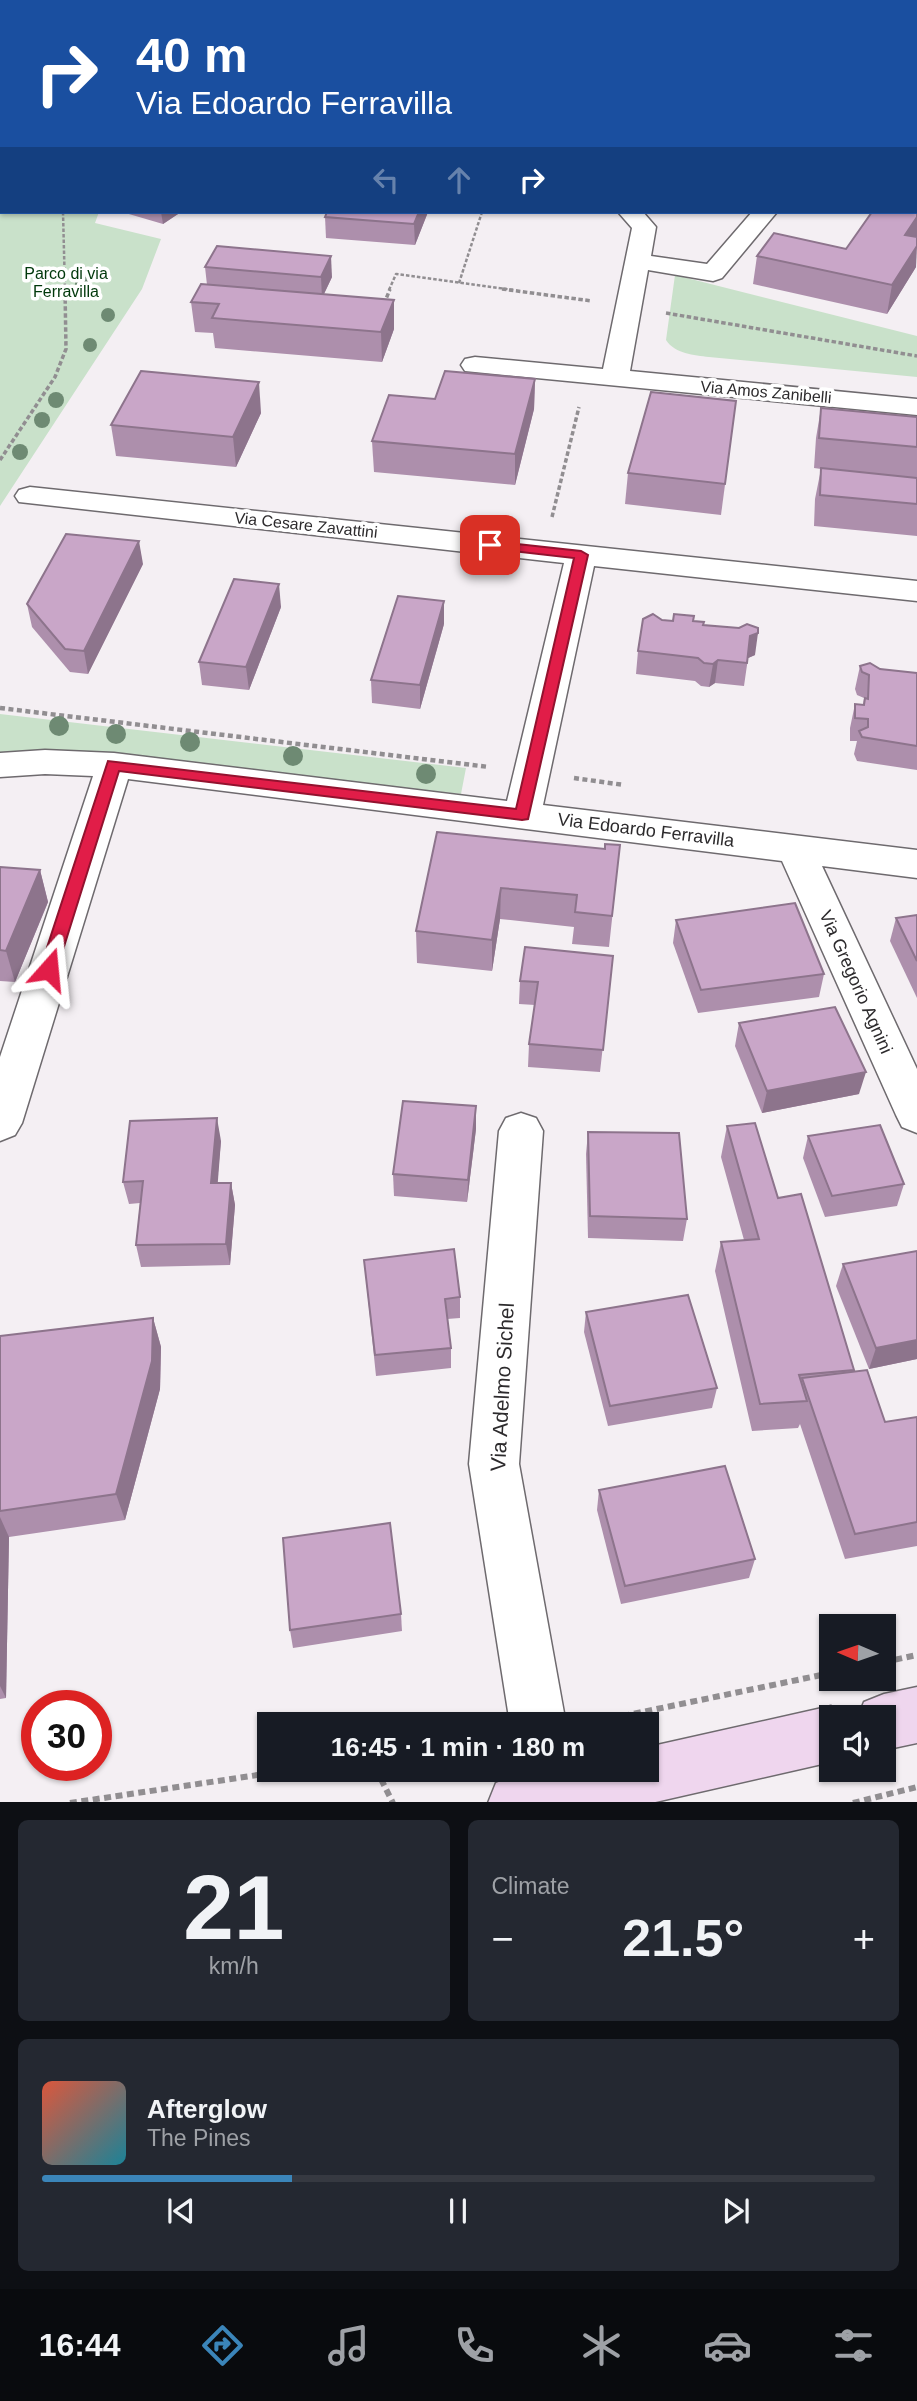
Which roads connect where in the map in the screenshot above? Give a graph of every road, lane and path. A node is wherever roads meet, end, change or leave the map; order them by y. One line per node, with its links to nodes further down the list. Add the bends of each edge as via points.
1 (62, 214): 14 (path, via 66,349 55,377)
2 (481, 214): 6 (path)
3 (631, 214): 5 (street, via 644,228)
4 (763, 214): 5 (street, via 713,273)
5 (637, 261): 7 (street)
6 (459, 283): 7 (path); 8 (path, via 396,274)
7 (629, 306): 9 (path); 12 (street)
8 (380, 313)
9 (917, 356)
10 (475, 365): 11 (street, Via Amos Zanibelli)
11 (586, 375): 12 (street, Via Amos Zanibelli); 16 (path)
12 (615, 378): 13 (street, Via Amos Zanibelli)
13 (917, 407)
14 (0, 460)
15 (30, 496): 16 (street, Via Cesare Zavattini)
16 (544, 551): 17 (street, Via Cesare Zavattini)
17 (581, 555): 18 (street, Via Cesare Zavattini); 24 (street)
18 (917, 591)
19 (0, 708): 23 (path)
20 (489, 754): 23 (path)
21 (0, 765): 22 (street, Via Edoardo Ferravilla)
22 (114, 765): 25 (street, Via Edoardo Ferravilla); 29 (street)
23 (485, 767): 24 (path)
24 (532, 772): 25 (street)
25 (522, 815): 26 (street, Via Edoardo Ferravilla)
26 (796, 849): 27 (street, Via Edoardo Ferravilla); 28 (street, Via Gregorio Agnini)
27 (917, 864)
28 (917, 1115)
29 (0, 1123)
30 (521, 1130): 34 (street, Via Adelmo Sichel, via 494,1464)
31 (917, 1655): 32 (path)
32 (896, 1659)
33 (819, 1676): 35 (path)
34 (536, 1712)
35 (644, 1712)
36 (917, 1715): 37 (main road)
37 (896, 1720)
38 (819, 1736): 42 (main road)
39 (257, 1775): 43 (path)
40 (383, 1782): 44 (path)
41 (917, 1787): 45 (path)
42 (537, 1790)
43 (70, 1802)
44 (393, 1802)
45 (853, 1802)

